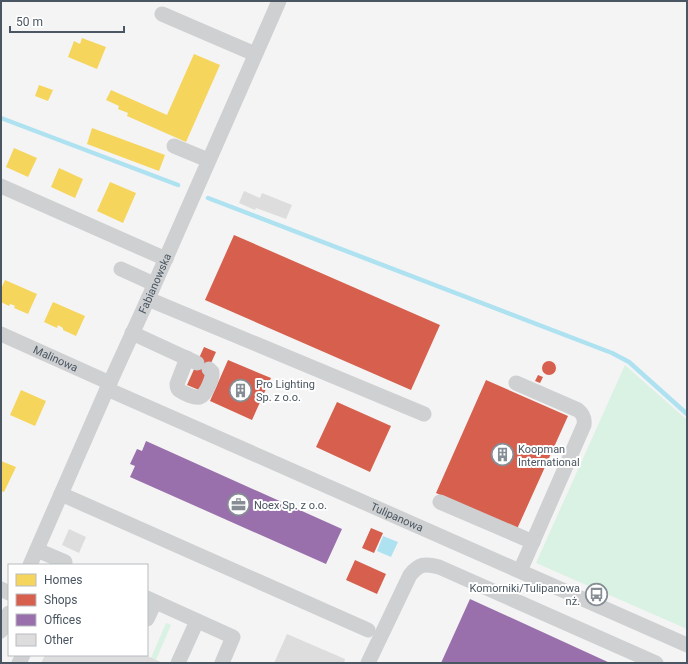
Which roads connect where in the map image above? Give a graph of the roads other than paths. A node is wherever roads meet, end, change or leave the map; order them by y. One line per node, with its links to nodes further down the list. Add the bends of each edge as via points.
1 (279, 1): 3 (street, Fabianowska)
2 (162, 14): 3 (street)
3 (255, 54): 5 (street, Fabianowska)
4 (174, 146): 5 (street)
5 (208, 160): 7 (street, Fabianowska)
6 (1, 186): 7 (street)
7 (166, 259): 9 (street, Fabianowska)
8 (121, 269): 9 (street)
9 (154, 284): 10 (street, Fabianowska)
10 (148, 299): 12 (street, Fabianowska); 16 (street)
11 (1, 334): 15 (street, Malinowa)
12 (132, 334): 13 (street); 15 (street, Fabianowska)
13 (198, 363)
14 (516, 383): 19 (street, via 578,410 585,420)
15 (108, 386): 17 (street, Fabianowska); 23 (street, Tulipanowa)
16 (424, 414)
17 (61, 494): 20 (street, Fabianowska); 28 (street)
18 (440, 502): 19 (street)
19 (533, 542): 23 (street)
20 (37, 550): 21 (street, Fabianowska); 22 (street)
21 (30, 564)
22 (67, 564)
23 (520, 571): 30 (street, Tulipanowa)
24 (151, 600): 25 (street); 27 (street)
25 (148, 614)
26 (8, 615): 29 (street)
27 (197, 621): 31 (street); 32 (street, via 233,637)
28 (368, 630)
29 (1, 631)
30 (687, 644)
31 (178, 663)
32 (222, 663)
33 (368, 663): 34 (street, via 410,575 422,565 430,565)
34 (656, 663)

